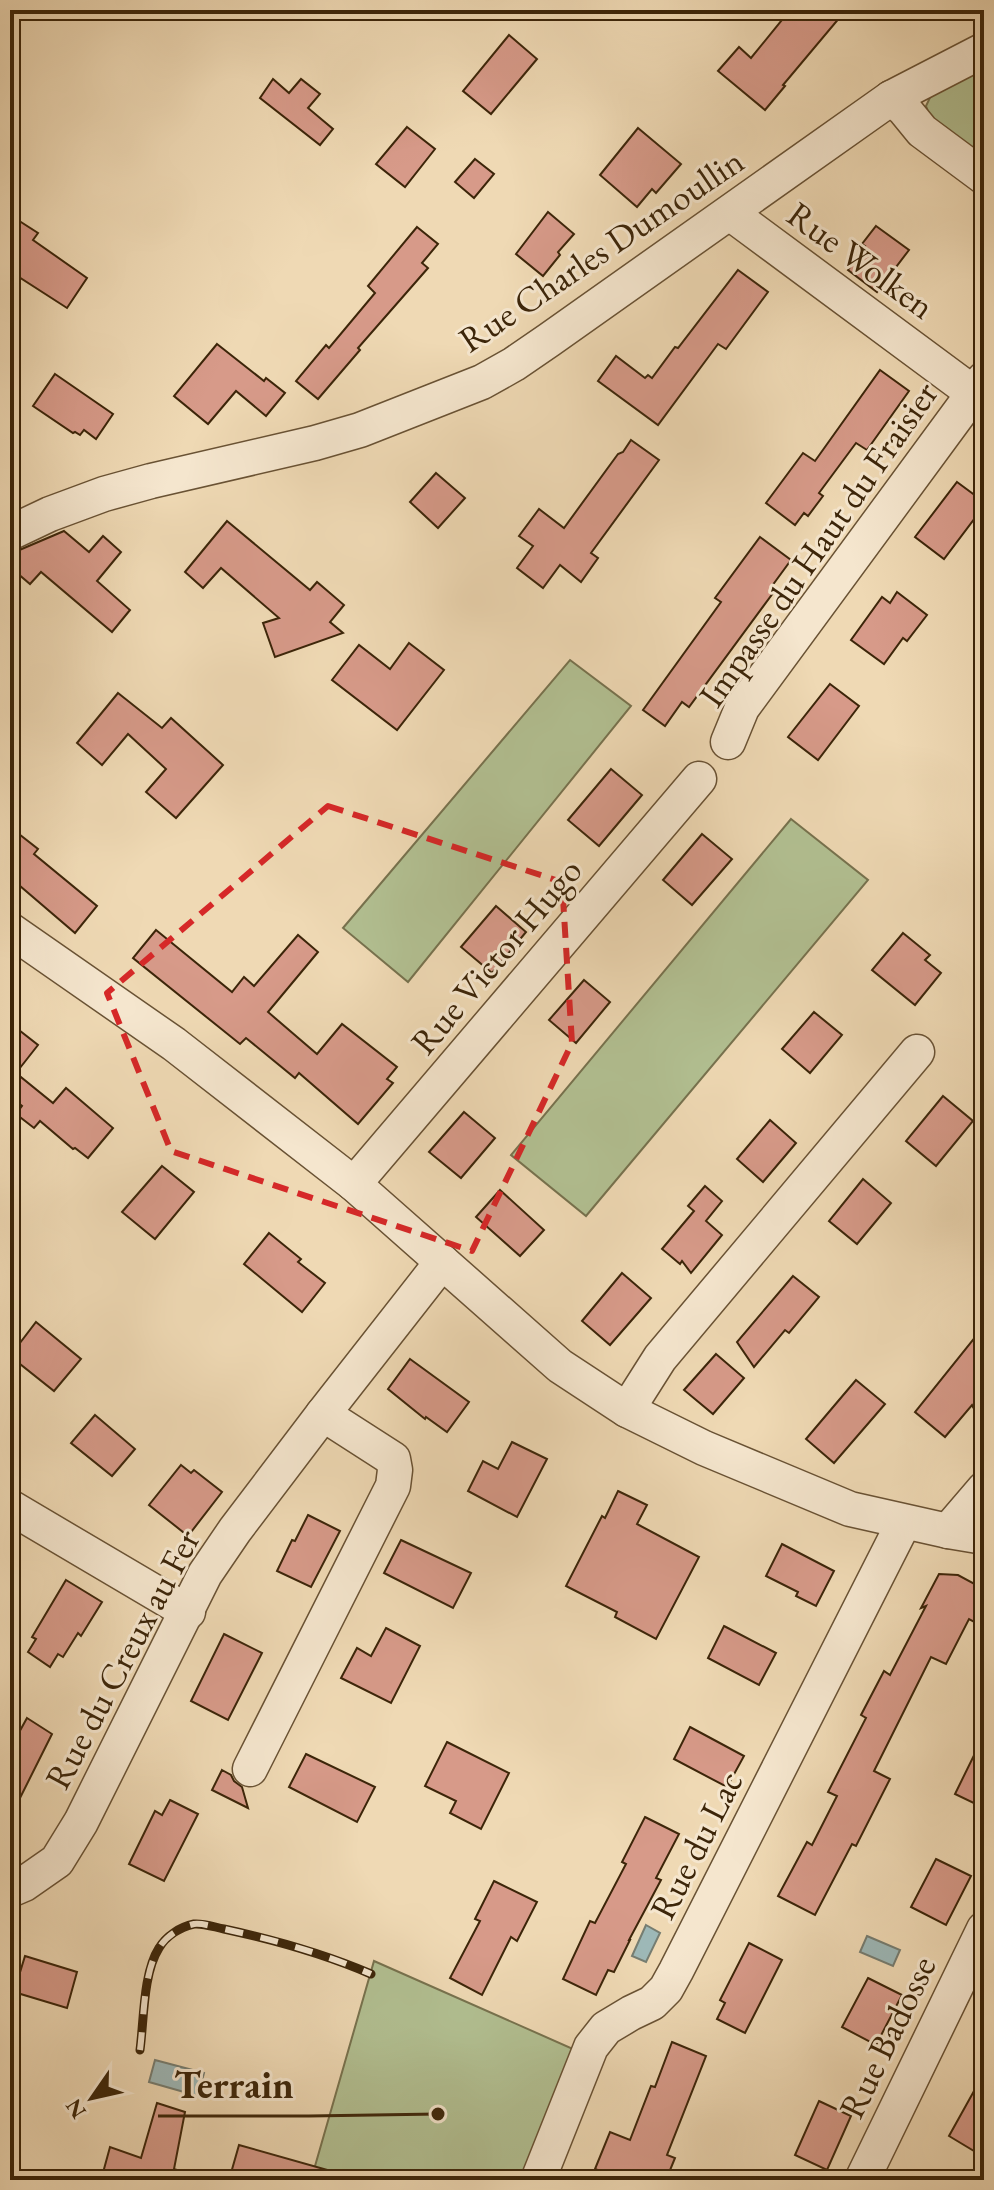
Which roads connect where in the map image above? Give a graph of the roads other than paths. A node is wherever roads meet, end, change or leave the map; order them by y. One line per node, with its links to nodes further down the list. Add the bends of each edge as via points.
1 (984, 50): 2 (street, Rue Charles Dumoullin)
2 (891, 98): 3 (street, via 922,131); 4 (street, Rue Charles Dumoullin)
3 (984, 177)
4 (730, 213): 5 (street, Rue Wolken); 6 (street, Rue Charles Dumoullin, via 482,382 360,430 104,494)
5 (981, 391): 7 (street, Impasse du Haut du Fraisier, via 742,708)
6 (10, 533)
7 (728, 742)
8 (699, 779): 11 (street, Rue Victor Hugo)
9 (10, 930): 11 (street, via 174,1044)
10 (917, 1052): 13 (street, via 660,1358)
11 (354, 1184): 12 (street)
12 (442, 1262): 13 (street, via 560,1366); 14 (street, Rue du Creux au Fer)
13 (627, 1410): 17 (street, via 850,1509)
14 (323, 1414): 20 (street, Rue du Creux au Fer, via 235,1530 205,1574); 21 (street, via 393,1459 393,1486)
15 (984, 1489): 18 (street)
16 (10, 1507): 20 (street)
17 (904, 1522): 18 (street); 24 (street, Rue du Lac, via 666,1989 652,2003 606,2028 591,2047)
18 (948, 1531): 19 (street)
19 (984, 1537)
20 (188, 1612): 22 (street, Rue du Creux au Fer, via 57,1861)
21 (250, 1769)
22 (10, 1890)
23 (984, 1929): 25 (street, Rue Badosse)
24 (538, 2180)
25 (862, 2180)

